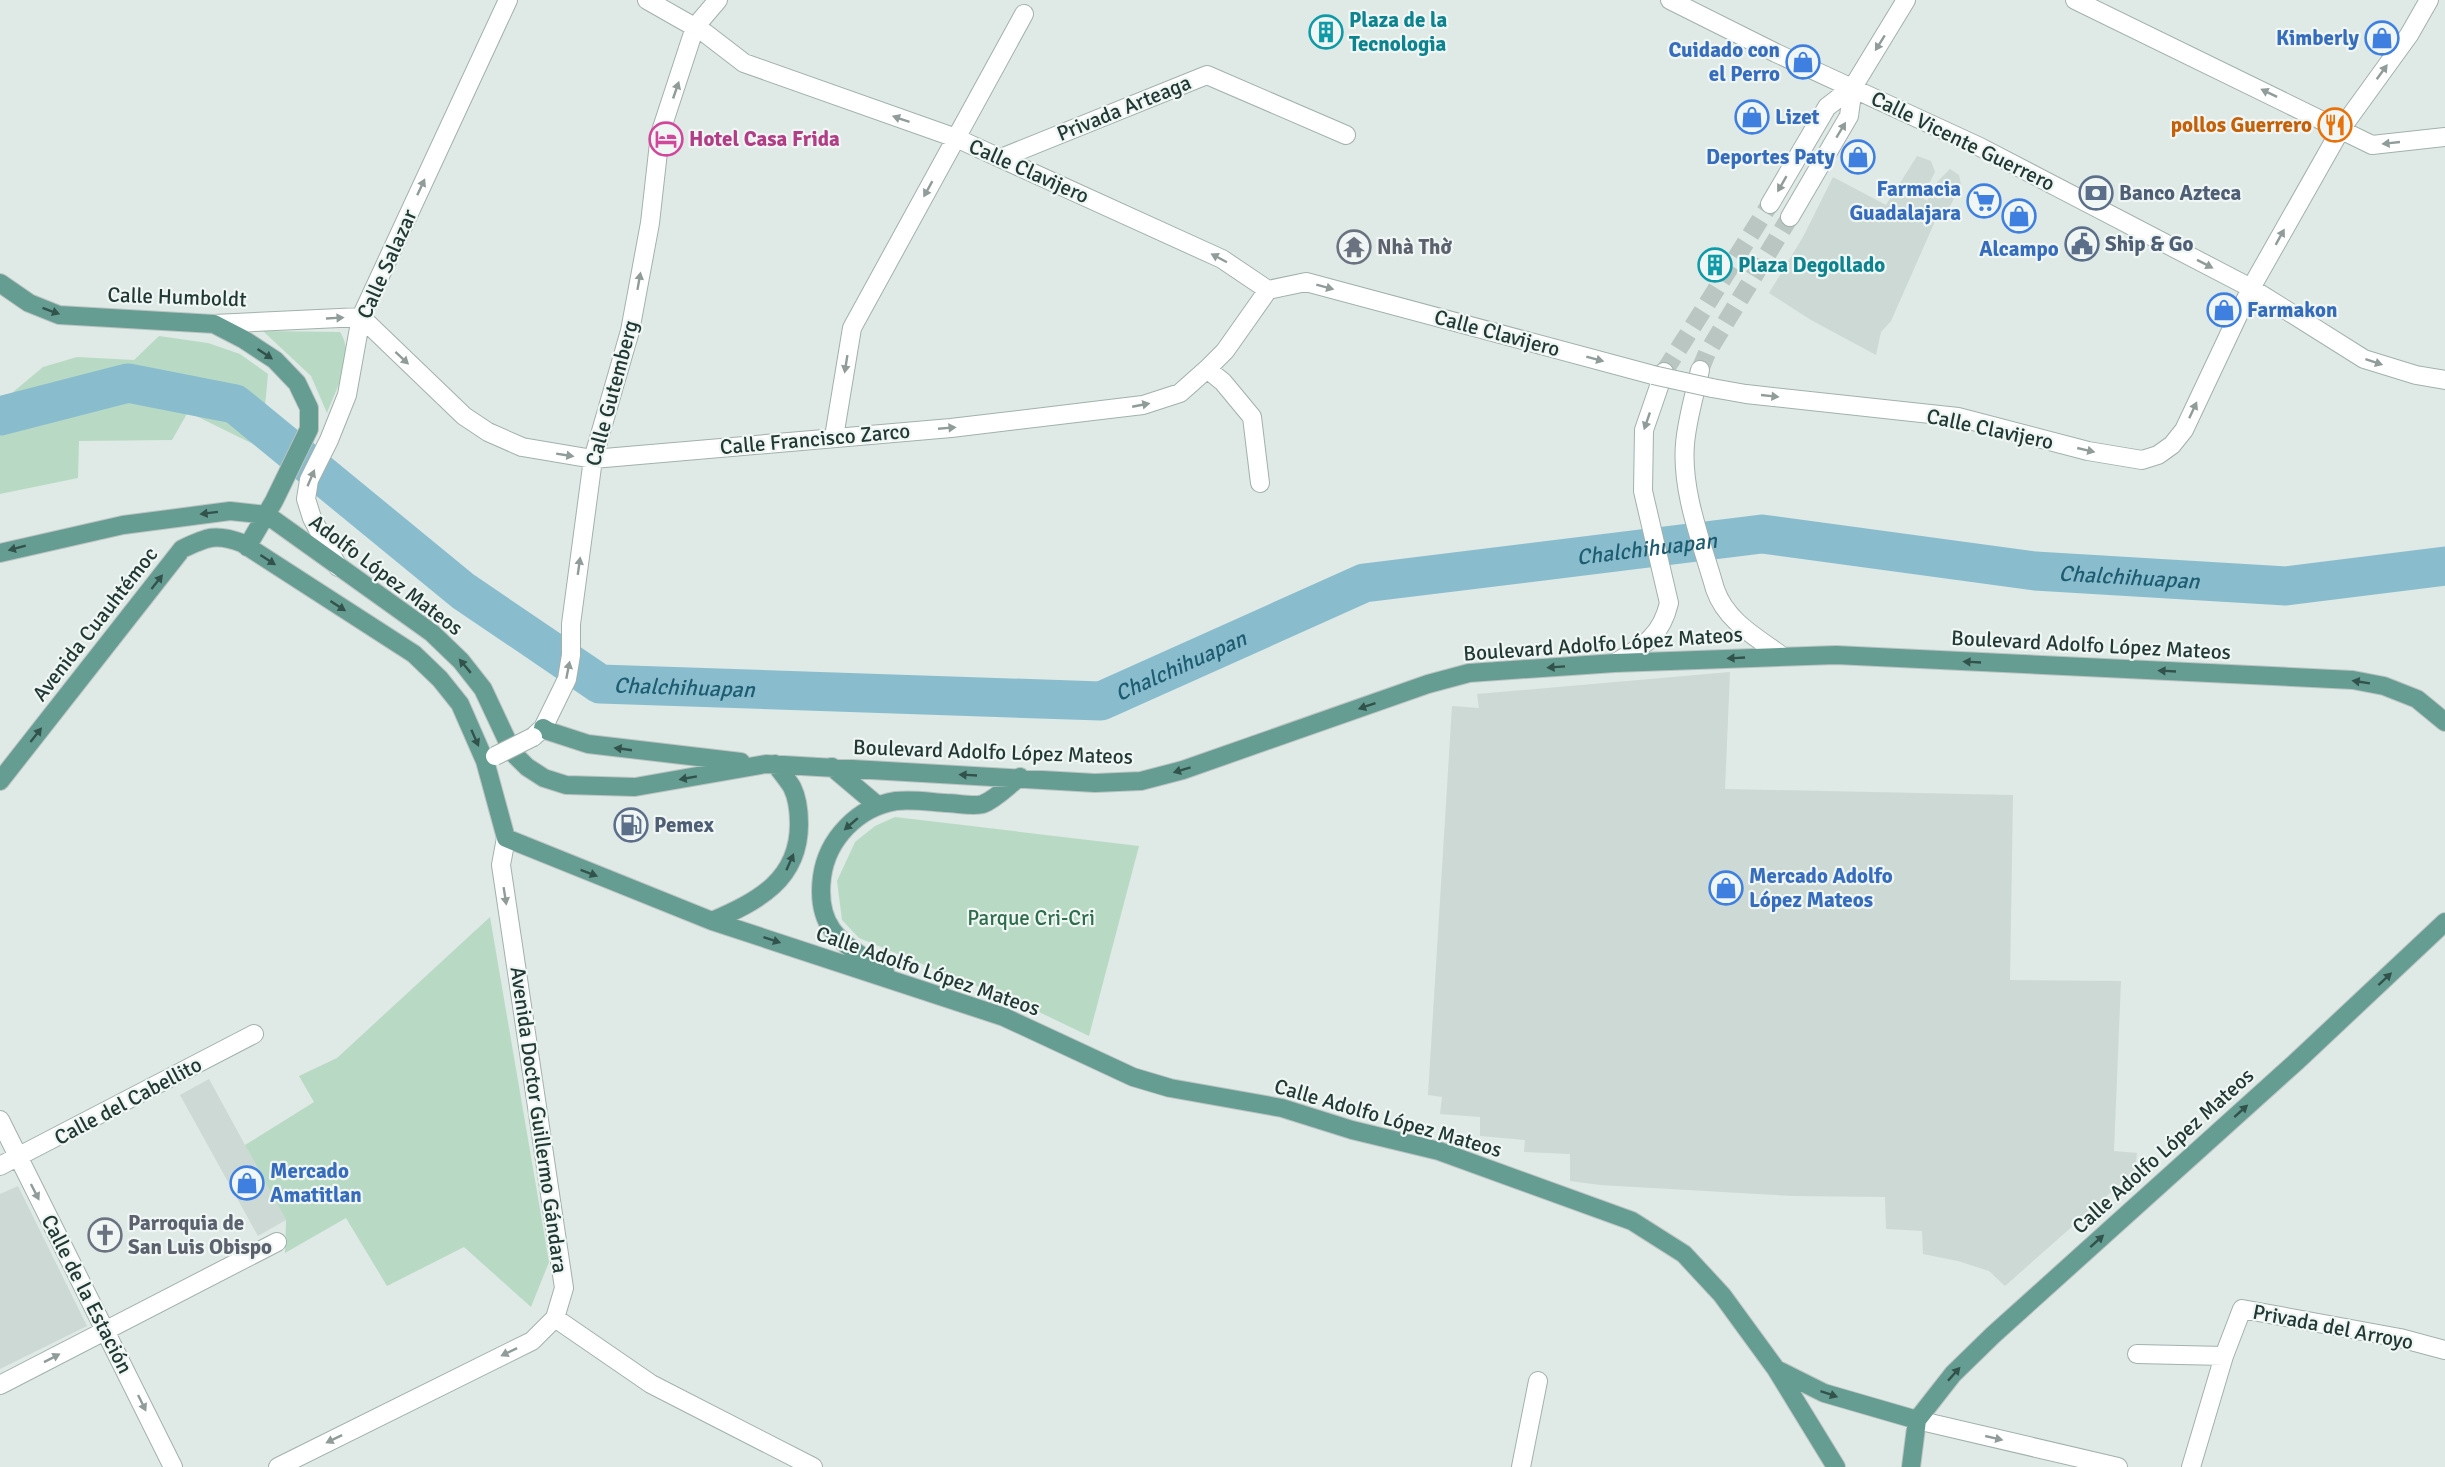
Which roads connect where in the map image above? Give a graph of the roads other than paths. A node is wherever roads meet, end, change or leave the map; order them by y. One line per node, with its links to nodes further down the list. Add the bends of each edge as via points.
1 (508, 0): 21 (street, Calle Salazar, one-way to 1)
2 (646, 0): 9 (street, Calle Clavijero)
3 (718, 0): 9 (street, Calle Gutemberg)
4 (1670, 0): 10 (street, Calle Vicente Guerrero)
5 (1906, 0): 10 (street, one-way to 10)
6 (2075, 0): 11 (street, one-way to 6)
7 (2429, 0): 11 (street, Calle Clavijero, one-way to 7, via 2409,35)
8 (1024, 14): 14 (street)
9 (695, 27): 14 (street, Calle Clavijero, one-way to 9, via 744,63); 28 (street, Calle Gutemberg, one-way to 9, via 630,331 650,223 660,134)
10 (1853, 87): 16 (street, one-way to 16, via 1827,107); 17 (street, one-way to 10, via 1849,116); 19 (street, Calle Vicente Guerrero, one-way to 19, via 1980,147)
11 (2341, 129): 13 (street, one-way to 11, via 2372,145); 19 (street, Calle Clavijero, one-way to 11)
12 (1346, 135): 15 (street, Privada Arteaga, via 1207,75)
13 (2445, 137)
14 (956, 138): 15 (street, Calle Clavijero); 27 (street, one-way to 27, via 852,328)
15 (1001, 158): 20 (street, Calle Clavijero, one-way to 15, via 1222,259)
16 (1770, 204)
17 (1790, 217)
18 (0, 283): 22 (main road, Calle Humboldt, one-way to 22, via 29,303 59,315)
19 (2251, 288): 25 (street, Calle Clavijero, one-way to 19, bridge, via 1712,388 1958,417 2088,451 2142,460 2158,455 2184,430); 26 (street, Calle Vicente Guerrero, one-way to 26, via 2364,359)
20 (1268, 290): 23 (street, Calle Francisco Zarco, via 1225,351); 25 (street, Calle Clavijero, one-way to 25, via 1306,282)
21 (361, 316): 22 (street, Calle Humboldt, one-way to 21); 28 (street, Calle Francisco Zarco, one-way to 28, via 464,416 488,432 522,447); 33 (street, Calle Salazar, one-way to 21, via 312,518 306,490 347,395)
22 (214, 324): 30 (main road, one-way to 30, via 275,360 297,383 309,408 309,429)
23 (1207, 369): 27 (street, Calle Francisco Zarco, one-way to 23, via 951,428 1143,405 1180,393); 29 (street, via 1252,417)
24 (1701, 370): 34 (street, via 1685,442 1688,491 1715,589 1720,604 1736,622)
25 (1659, 373): 35 (street, one-way to 35, via 1644,430 1644,491 1669,603 1665,620 1646,645)
26 (2445, 381)
27 (834, 437): 28 (street, Calle Francisco Zarco)
28 (593, 459): 39 (street, Calle Gutemberg, one-way to 28, via 567,679)
29 (1260, 483)
30 (271, 508): 31 (main road); 32 (main road, one-way to 32, via 123,525); 33 (main road, Adolfo López Mateos)
31 (247, 547): 40 (main road, one-way to 40, via 414,654 460,704); 44 (main road, Avenida Cuauhtémoc, one-way to 31, via 182,549 208,537 227,537)
32 (0, 553)
33 (338, 567): 41 (main road, Adolfo López Mateos, one-way to 33, via 635,787 566,785 544,778 513,753 483,688 461,662 432,633)
34 (1782, 656): 35 (main road, Boulevard Adolfo López Mateos, one-way to 35); 36 (main road, Boulevard Adolfo López Mateos, one-way to 34, via 2354,680 1836,655)
35 (1615, 663): 43 (main road, Boulevard Adolfo López Mateos, one-way to 43, via 1469,673 1141,781 1095,783)
36 (2417, 699): 37 (street, Boulevard Adolfo López Mateos); 38 (main road)
37 (2445, 710)
38 (2445, 722)
39 (542, 726): 40 (street, bridge); 41 (main road, one-way to 39, via 588,744)
40 (490, 758): 46 (main road)
41 (771, 764): 42 (main road, Boulevard Adolfo López Mateos); 47 (main road, one-way to 41, via 762,896 779,881 791,862 799,835 799,814 792,788)
42 (831, 767): 43 (main road, Boulevard Adolfo López Mateos, one-way to 42); 45 (main road)
43 (1020, 777): 45 (main road, via 982,804 898,801)
44 (0, 781)
45 (876, 805): 49 (main road, one-way to 49, via 845,828 830,847 820,896 826,921 839,940)
46 (506, 838): 47 (main road, Calle Adolfo López Mateos, one-way to 47); 55 (street, Avenida Doctor Guillermo Gándara, one-way to 55, via 501,865 564,1288)
47 (712, 921): 49 (main road, Calle Adolfo López Mateos, one-way to 49)
48 (2445, 922): 63 (main road, Calle Adolfo López Mateos, one-way to 48, via 1953,1374 1993,1335)
49 (902, 984): 60 (main road, Calle Adolfo López Mateos, via 1004,1017 1133,1077 1170,1088 1282,1108 1439,1151 1632,1221 1684,1254 1722,1294)
50 (255, 1034): 52 (street, Calle del Cabellito)
51 (0, 1120): 52 (street, Calle de la Estación)
52 (18, 1158): 53 (street, Calle del Cabellito); 56 (street, Calle de la Estación, one-way to 56)
53 (0, 1166)
54 (277, 1242): 56 (street)
55 (555, 1318): 65 (street, one-way to 65, via 532,1341); 66 (street, via 651,1384)
56 (106, 1330): 62 (street, one-way to 56); 64 (street, Calle de la Estación, one-way to 64)
57 (2445, 1350): 59 (street, Privada del Arroyo, via 2242,1309)
58 (2137, 1354): 59 (street)
59 (2224, 1356): 71 (street, Privada del Arroyo)
60 (1776, 1370): 63 (main road, Calle Adolfo López Mateos, one-way to 63, via 1824,1393); 68 (main road, Calle Adolfo López Mateos)
61 (1538, 1381): 67 (street)
62 (0, 1385)
63 (1917, 1420): 69 (main road); 70 (street, one-way to 70)
64 (173, 1467)
65 (278, 1467)
66 (813, 1467)
67 (1521, 1467)
68 (1836, 1467)
69 (1911, 1467)
70 (2118, 1467)
71 (2191, 1467)

